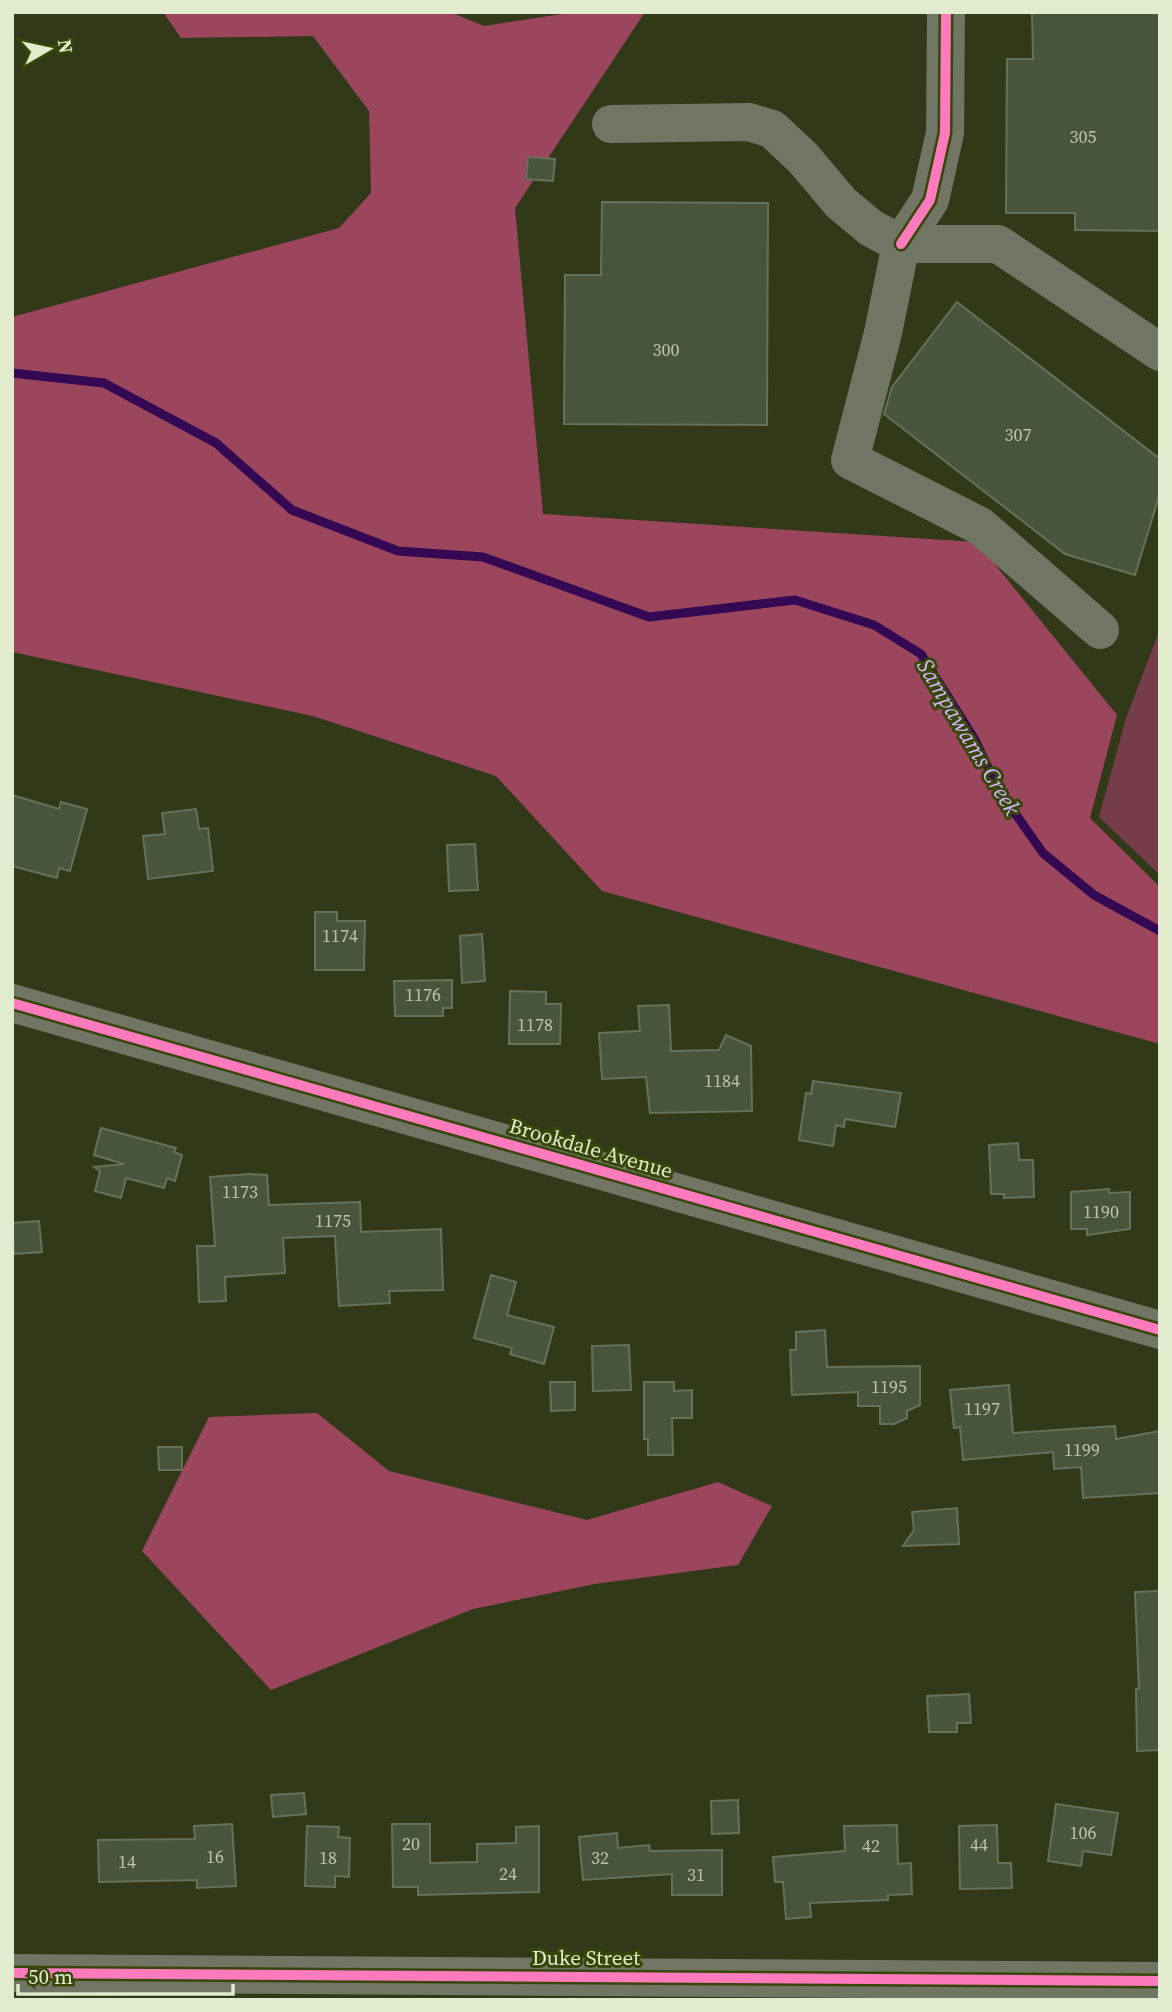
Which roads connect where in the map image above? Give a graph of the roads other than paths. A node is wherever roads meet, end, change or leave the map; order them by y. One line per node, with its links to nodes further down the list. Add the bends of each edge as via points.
1 (946, 12): 3 (street, via 945,133 930,200)
2 (611, 124): 3 (street, via 749,122 772,129 841,203)
3 (901, 244): 4 (street, via 998,244); 5 (street, via 850,460 981,526)
4 (1160, 352)
5 (1100, 630)
6 (12, 1003): 7 (street, Brookdale Avenue)
7 (1160, 1330)
8 (12, 1973): 9 (street, Duke Street)
9 (1160, 1980)

